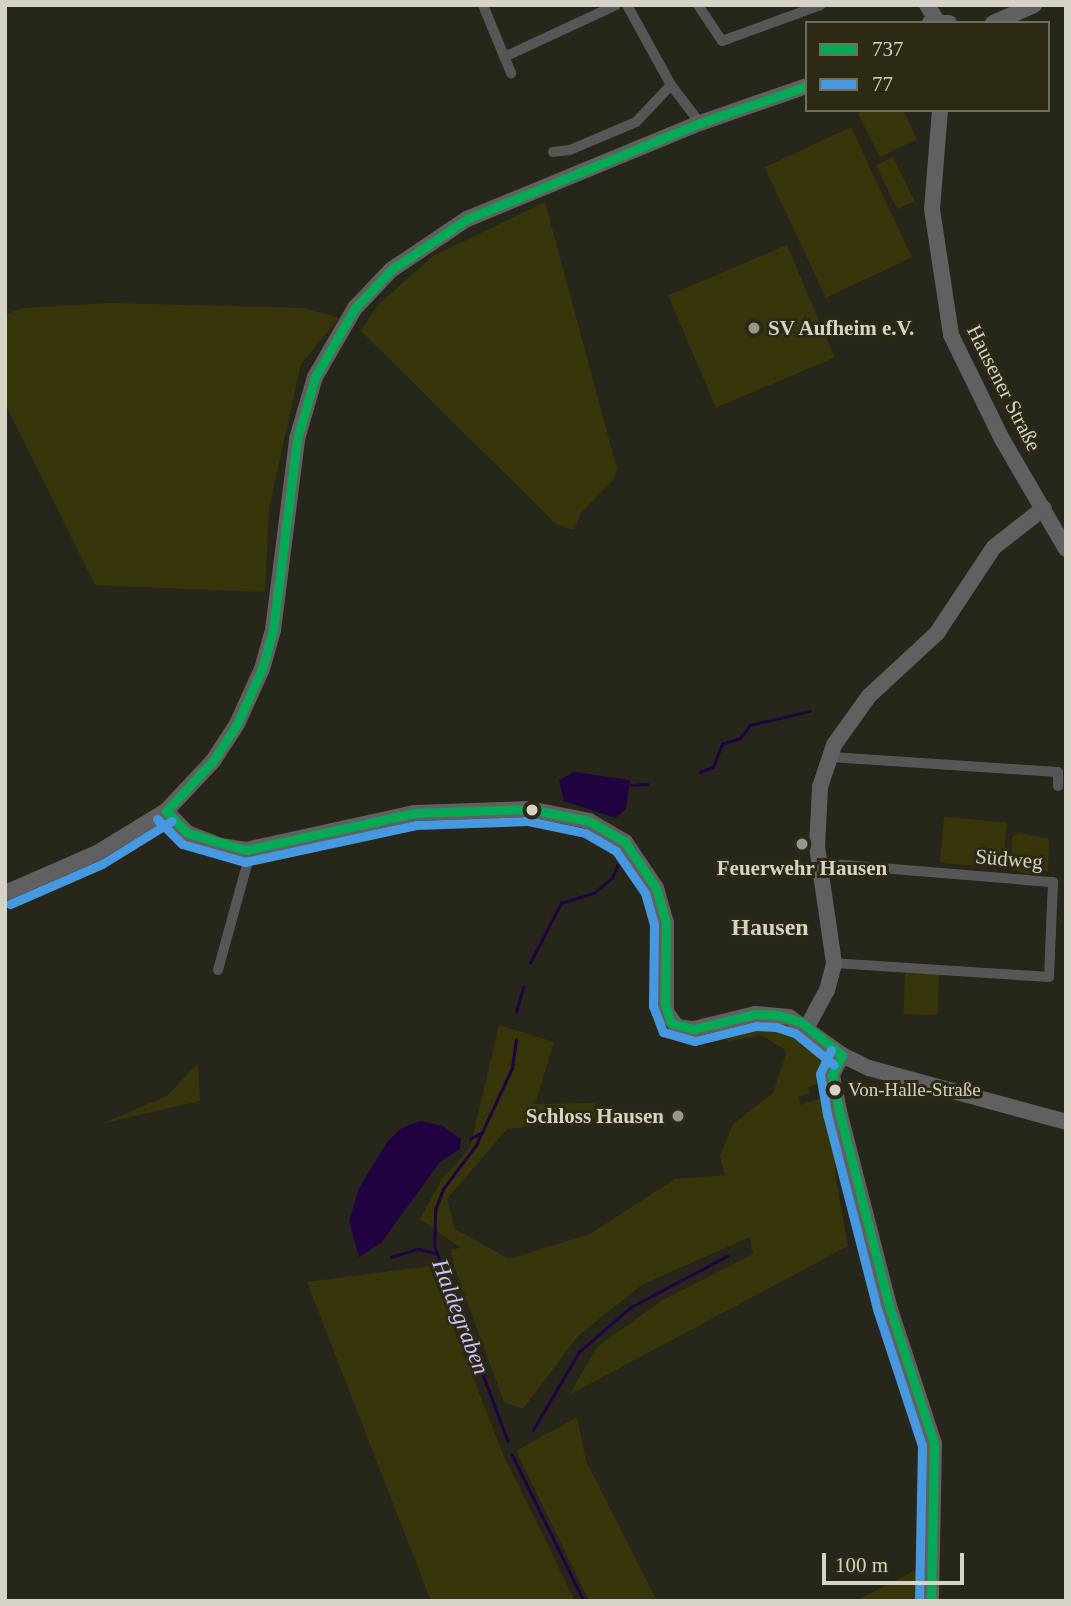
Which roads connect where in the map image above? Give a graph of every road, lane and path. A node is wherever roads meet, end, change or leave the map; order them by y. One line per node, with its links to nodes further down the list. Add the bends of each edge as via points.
1 (483, 5): 12 (street)
2 (617, 5): 12 (street)
3 (627, 5): 14 (street)
4 (698, 5): 5 (street, via 722,41)
5 (821, 5)
6 (922, 5): 9 (street)
7 (927, 5): 10 (street)
8 (1034, 5): 11 (street)
9 (934, 21)
10 (935, 21)
11 (993, 21)
12 (504, 57): 13 (street)
13 (511, 73)
14 (671, 85): 17 (street); 18 (street, via 636,121 570,150)
15 (805, 87): 17 (street)
16 (940, 112): 19 (street, Hausener Straße, via 932,209 951,335 996,427)
17 (700, 123): 23 (street, via 467,219 409,256 355,308 315,377 297,439 273,630 262,669 214,761)
18 (553, 152)
19 (1044, 508): 20 (street, Hausener Straße); 21 (street, via 995,547 937,633 855,713)
20 (1066, 549)
21 (831, 757): 22 (street, via 1058,772); 25 (street, via 818,808)
22 (1058, 786)
23 (166, 811): 24 (street, via 187,833); 26 (street, via 97,853)
24 (251, 850): 28 (street); 29 (street, via 414,813 529,809 575,817 625,842 656,888 666,922 665,1005 671,1023 694,1029 770,1014)
25 (820, 863): 27 (street); 27 (street, Südweg, via 1053,882 1049,977)
26 (5, 893)
27 (834, 963): 29 (street, via 827,990)
28 (218, 970)
29 (807, 1027): 30 (street)
30 (842, 1055): 31 (street, via 869,1068); 32 (street, via 832,1080 861,1199 934,1444)
31 (1066, 1122)
32 (931, 1601)

